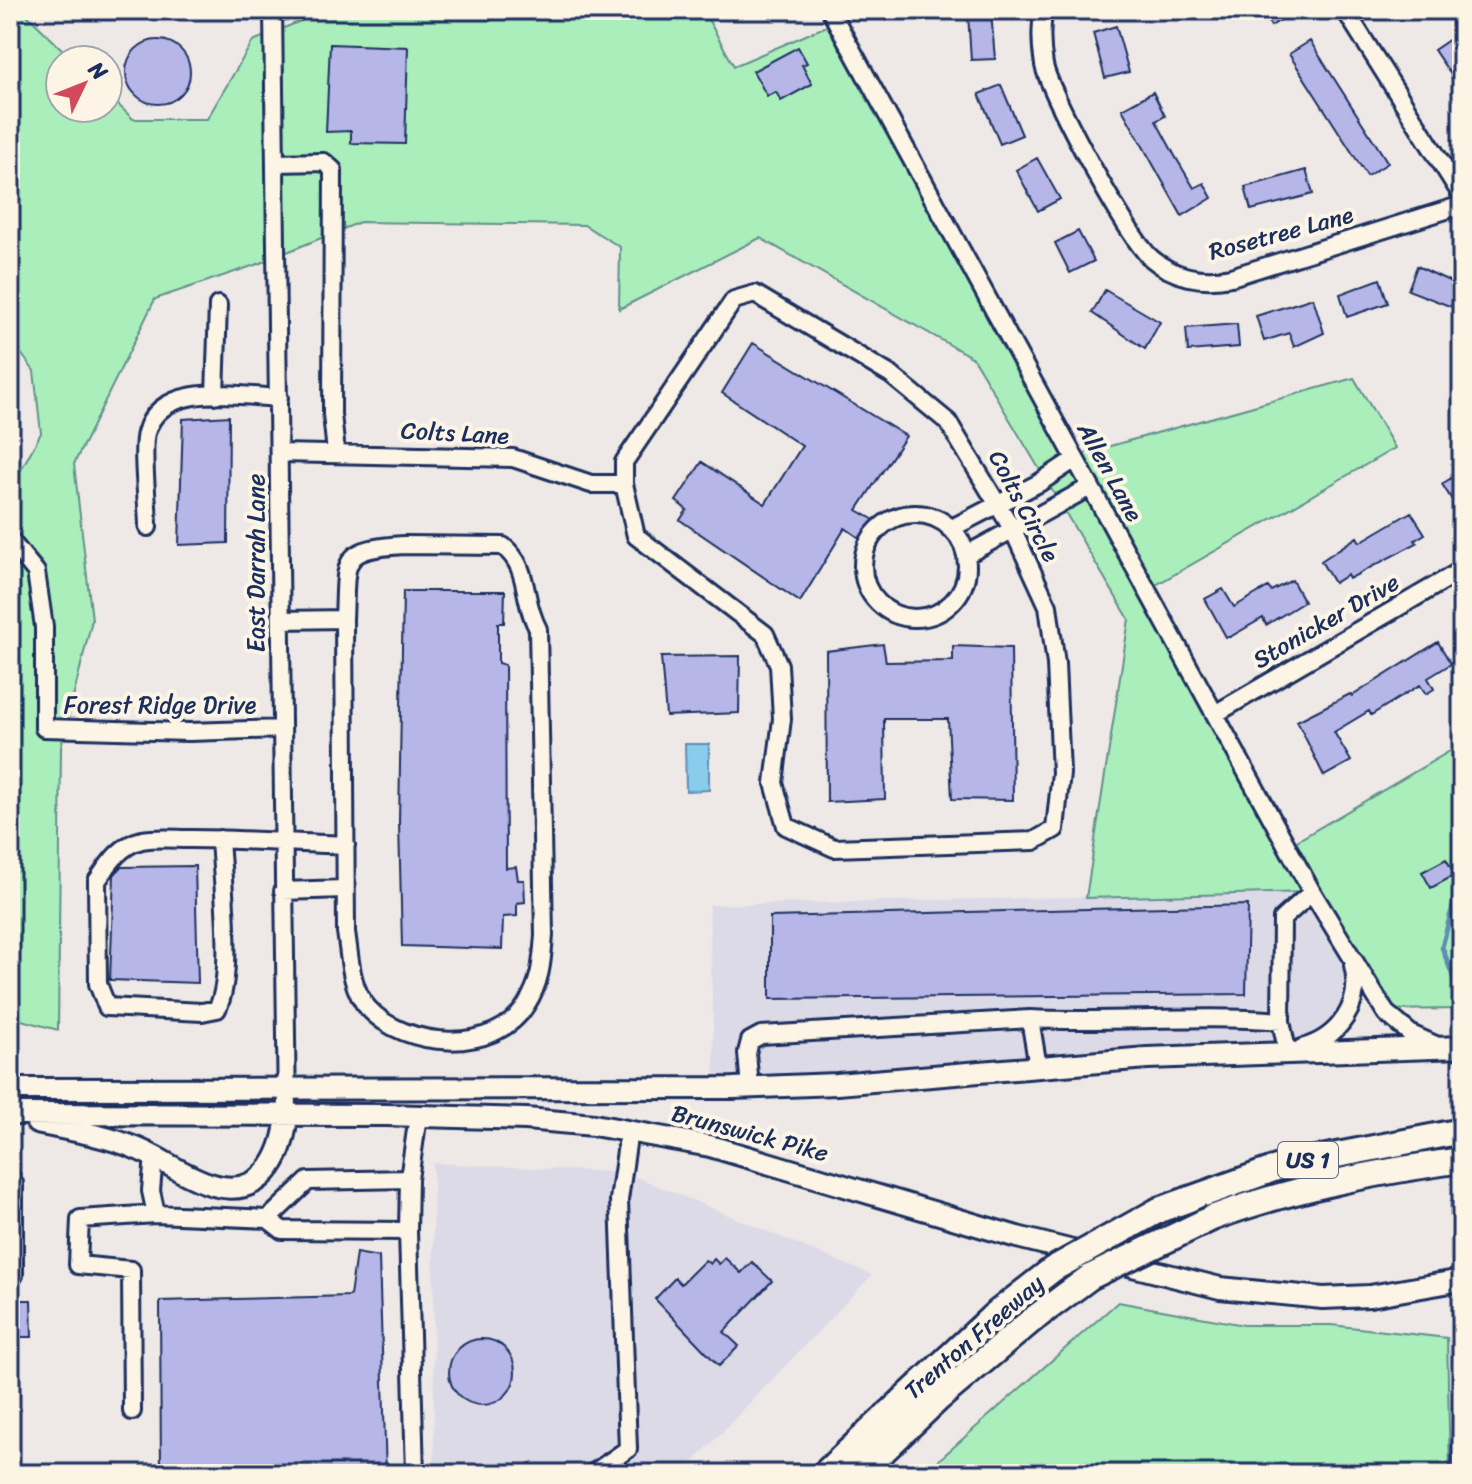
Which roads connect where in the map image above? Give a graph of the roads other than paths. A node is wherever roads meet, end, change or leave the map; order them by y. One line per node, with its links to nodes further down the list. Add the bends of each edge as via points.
1 (273, 10): 5 (street, East Darrah Lane)
2 (830, 10): 13 (street, Allen Lane)
3 (1044, 10): 7 (street, Rosetree Lane, via 1041,39 1051,87 1138,243 1166,269 1201,279 1231,277)
4 (1345, 10): 6 (street)
5 (276, 163): 10 (street, East Darrah Lane); 12 (street, via 324,162 333,170)
6 (1462, 196)
7 (1462, 205)
8 (218, 305): 9 (street)
9 (215, 395): 10 (street); 17 (street, via 187,394 162,410 146,432)
10 (279, 398): 11 (street, East Darrah Lane)
11 (280, 453): 12 (street, Colts Lane); 24 (street, East Darrah Lane)
12 (336, 453): 14 (street, Colts Lane, via 513,458 591,484)
13 (1075, 459): 15 (street, Allen Lane); 16 (street)
14 (624, 484): 16 (street, Colts Circle, via 624,462 715,325 734,300 755,294 891,375 948,422); 19 (street, Colts Circle, via 636,536 765,634 779,665 782,719 774,783 786,826 834,848 1034,841 1055,829 1061,773 1048,606)
15 (1090, 487): 19 (street); 25 (street, Allen Lane)
16 (997, 502): 18 (street); 19 (street, Colts Circle)
17 (148, 527)
18 (950, 529): 21 (street); 21 (street, via 917,514 886,523 873,535 863,566 873,597 902,616 937,614 962,589)
19 (1013, 530): 21 (street)
20 (10, 540): 26 (street, Forest Ridge Drive, via 36,572 44,627 44,728)
21 (966, 555)
22 (1462, 570): 25 (street, Stonicker Drive)
23 (344, 619): 24 (street); 29 (street); 30 (street, via 347,568 354,554 366,547 503,546 521,565 527,608 538,629 544,935 541,977 525,1008 473,1038 438,1043 406,1034 368,1008 354,982)
24 (281, 620): 26 (street, East Darrah Lane)
25 (1215, 714): 32 (street, Allen Lane)
26 (282, 729): 28 (street, East Darrah Lane)
27 (220, 839): 27 (street, via 226,947 223,998 217,1009 107,1007 98,984 97,881 112,860 141,840); 28 (street)
28 (283, 841): 29 (street); 31 (street, East Darrah Lane)
29 (346, 845): 30 (street)
30 (344, 889): 31 (street)
31 (283, 891): 40 (street, East Darrah Lane)
32 (1312, 892): 33 (street, Allen Lane); 35 (street, via 1282,919)
33 (1351, 956): 36 (street, Allen Lane, via 1394,1023); 37 (street, Allen Lane, via 1356,975 1350,1009 1330,1036)
34 (1030, 1019): 35 (street); 38 (street); 41 (street, via 761,1035 750,1041 747,1053)
35 (1281, 1021): 37 (street)
36 (1452, 1047): 37 (main road, Brunswick Pike)
37 (1292, 1050): 38 (main road, Brunswick Pike)
38 (1038, 1067): 41 (main road, Brunswick Pike)
39 (10, 1076): 43 (main road)
40 (285, 1086): 41 (main road, Brunswick Pike); 43 (main road, Brunswick Pike); 44 (street, East Darrah Lane)
41 (750, 1088)
42 (10, 1089): 43 (main road, Brunswick Pike)
43 (104, 1089)
44 (287, 1115): 45 (main road, Brunswick Pike); 46 (main road, Brunswick Pike); 49 (main road, via 279,1157 257,1180 243,1186 213,1185)
45 (10, 1116): 49 (main road)
46 (418, 1116): 47 (main road, Brunswick Pike, via 526,1119); 52 (street)
47 (629, 1130): 57 (main road, Brunswick Pike, via 710,1146 1017,1237 1220,1288 1323,1298 1370,1296); 60 (street, via 619,1200 628,1449)
48 (1462, 1131): 61 (highway, Trenton Freeway / US 1, bridge, via 1285,1165 1159,1210 1053,1269 993,1316)
49 (154, 1155): 53 (street, via 151,1191)
50 (1462, 1160): 62 (highway, Trenton Freeway / US 1, bridge, via 1360,1175 1269,1197 1212,1218 1090,1277 938,1399)
51 (10, 1176): 56 (street)
52 (409, 1179): 54 (street, via 308,1181); 55 (street)
53 (156, 1214): 54 (street); 58 (street, via 80,1219 78,1265 131,1270)
54 (268, 1219): 55 (street, via 282,1230)
55 (408, 1231): 59 (street)
56 (10, 1275)
57 (1462, 1280)
58 (132, 1411)
59 (415, 1474)
60 (592, 1474)
61 (824, 1474)
62 (859, 1474)

